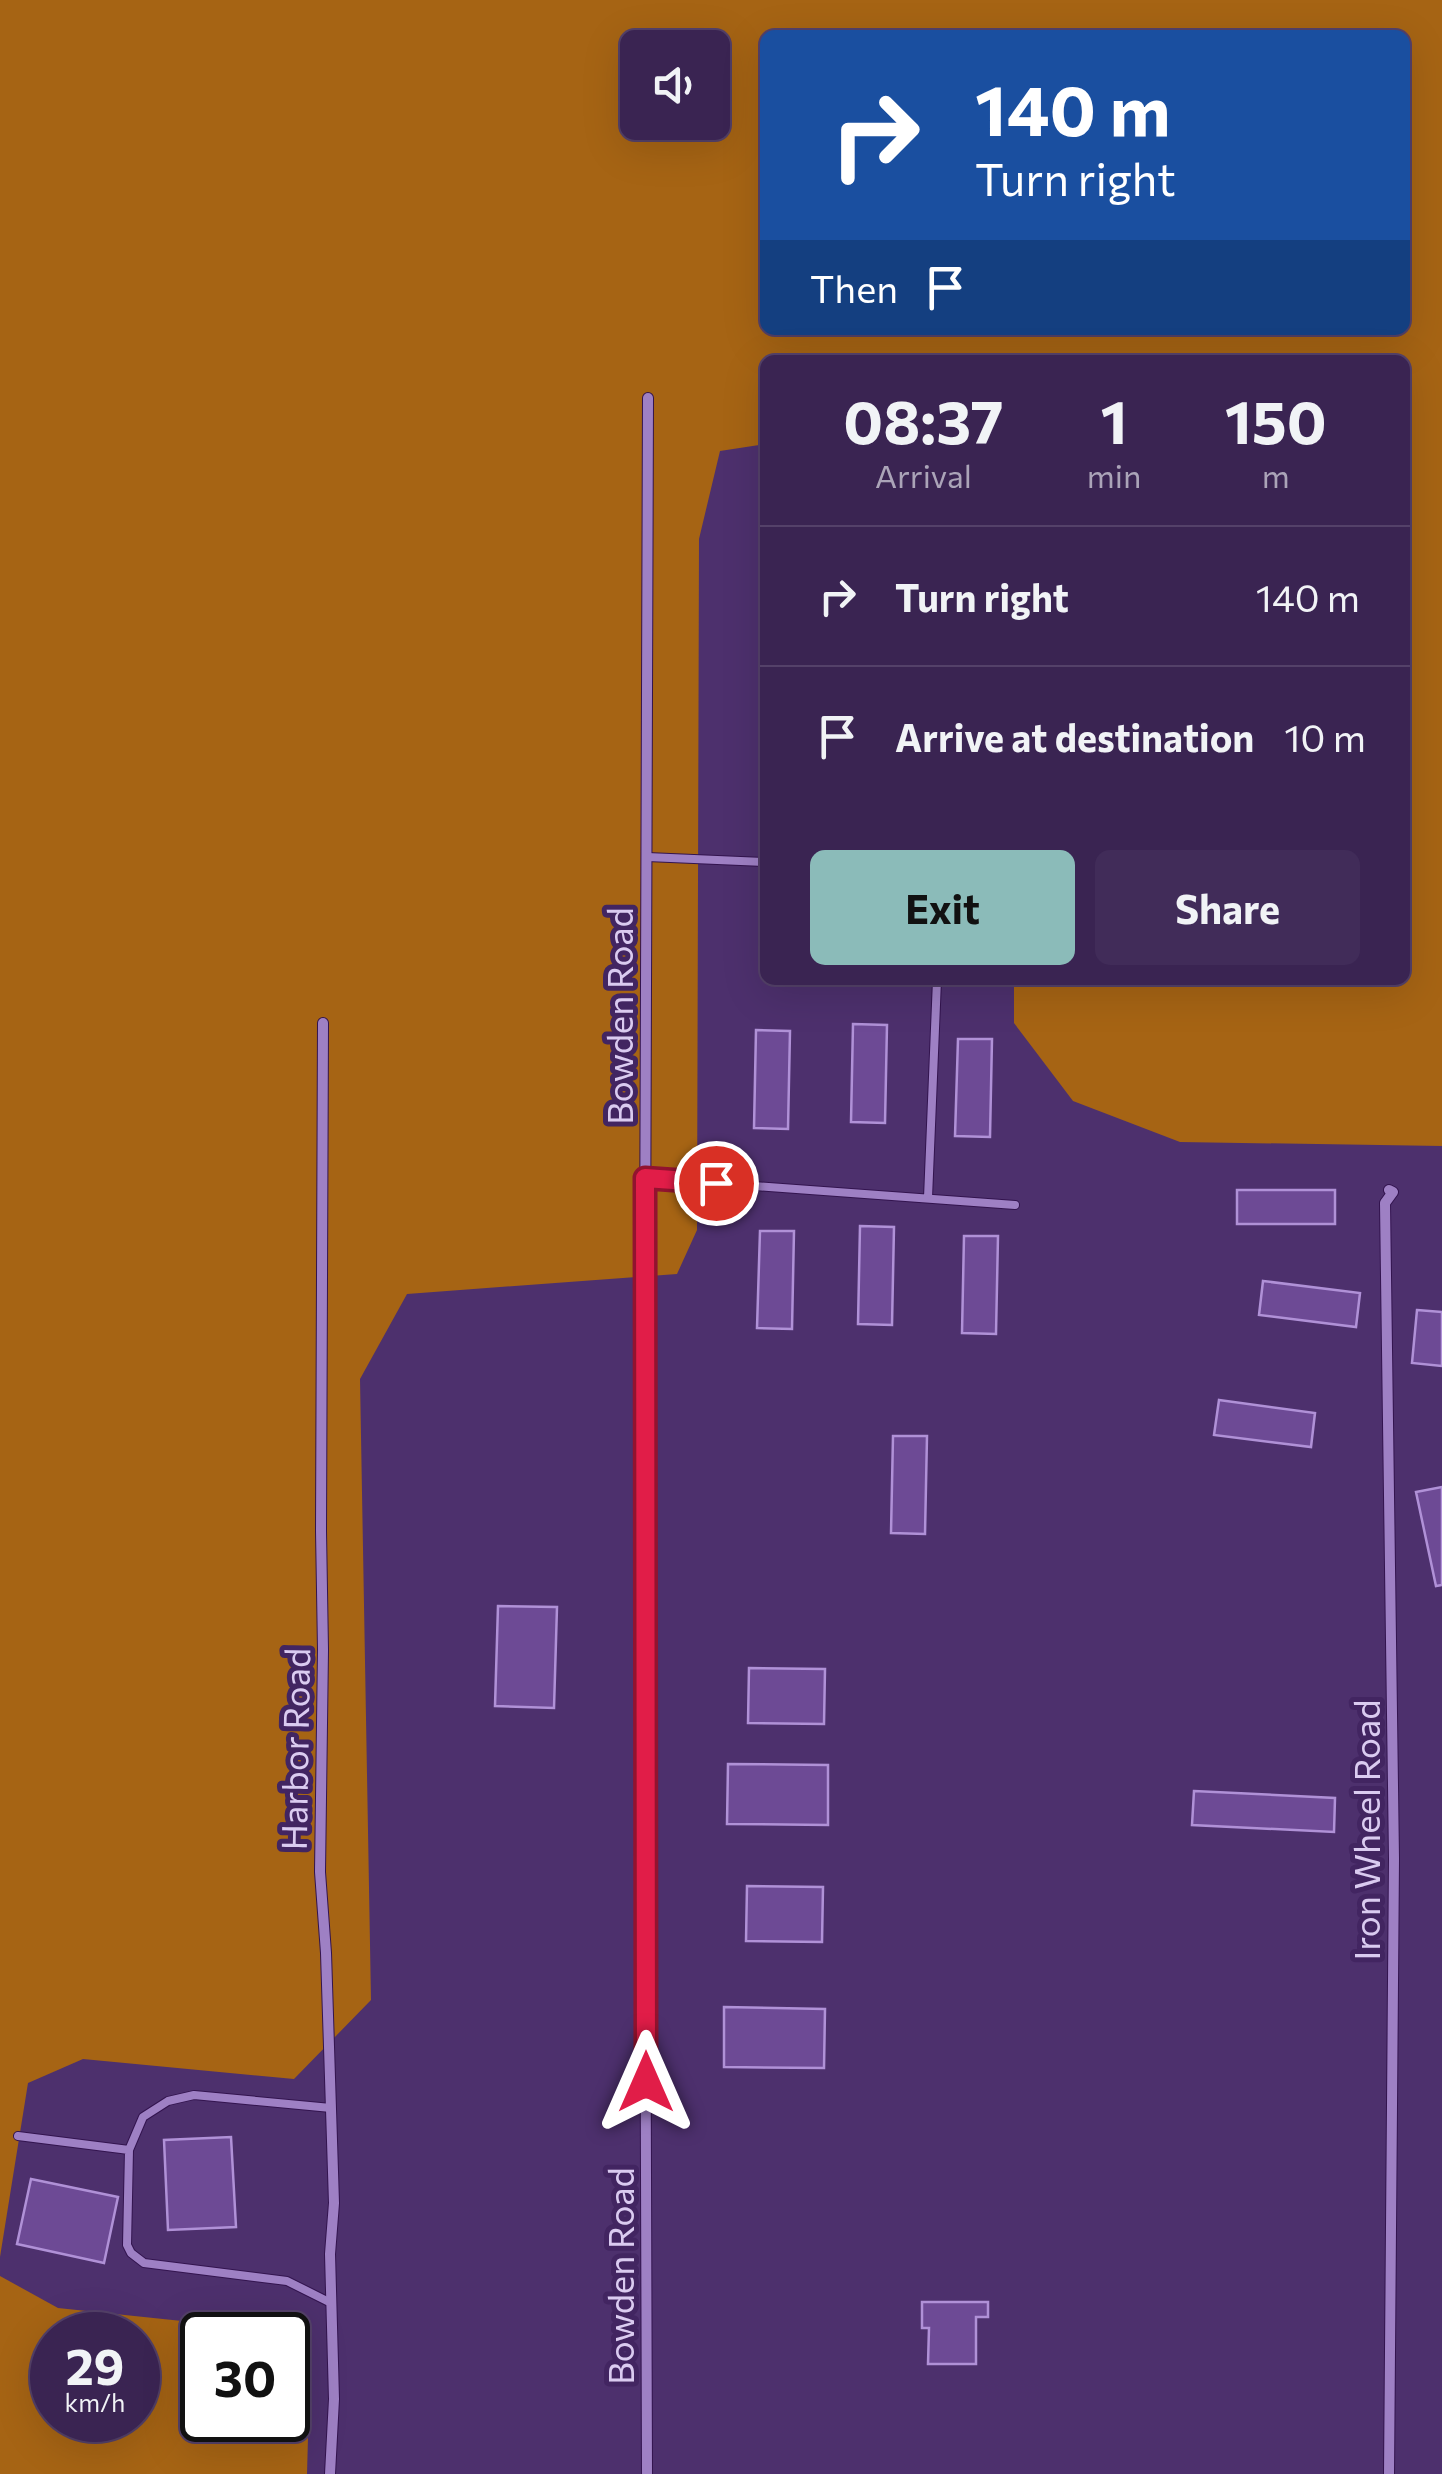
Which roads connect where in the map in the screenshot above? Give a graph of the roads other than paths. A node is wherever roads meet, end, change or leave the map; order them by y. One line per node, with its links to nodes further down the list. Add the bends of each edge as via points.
1 (648, 398): 2 (street, Bowden Road)
2 (646, 857): 3 (lane); 6 (street, Bowden Road)
3 (760, 862)
4 (937, 985): 8 (lane)
5 (323, 1023): 10 (street, Harbor Road, via 320,1872)
6 (645, 1178): 8 (lane); 15 (street, Bowden Road)
7 (1389, 1190): 16 (street, Iron Wheel Road)
8 (928, 1198): 9 (lane)
9 (1015, 1205)
10 (331, 2108): 12 (lane, via 194,2095 143,2116); 13 (street, Harbor Road)
11 (18, 2136): 12 (lane)
12 (128, 2150): 13 (lane, via 132,2254 160,2266 287,2280)
13 (331, 2304): 14 (street, Harbor Road)
14 (330, 2474)
15 (647, 2474)
16 (1389, 2474)

